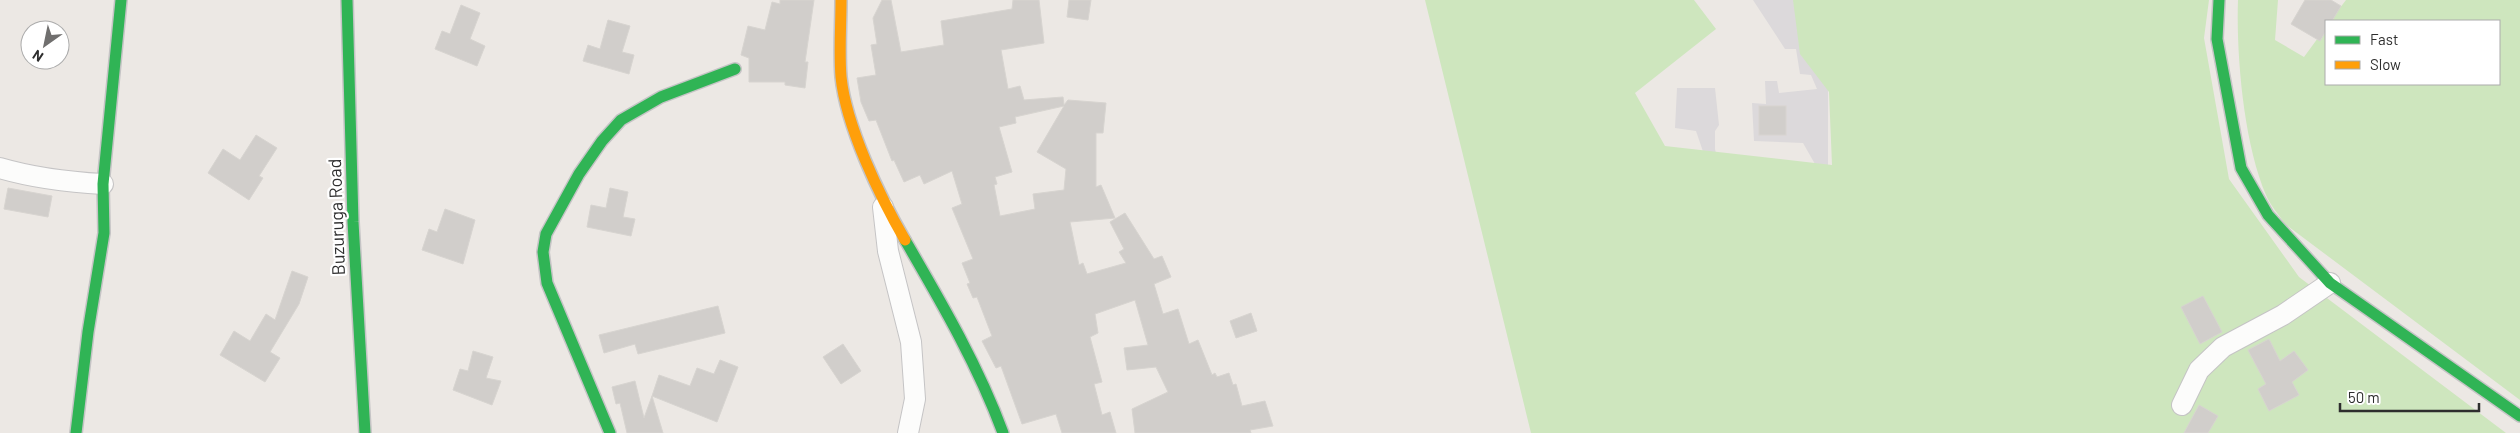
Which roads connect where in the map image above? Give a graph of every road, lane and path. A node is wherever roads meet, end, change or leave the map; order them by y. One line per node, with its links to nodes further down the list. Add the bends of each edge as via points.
1 (117, 0): 7 (street)
2 (347, 0): 13 (street, Buzuruga Road, via 353,222)
3 (841, 0): 8 (street, via 842,76 846,106)
4 (2219, 0): 9 (street, via 2217,39 2224,90 2242,168 2268,216)
5 (735, 69): 14 (street, via 663,96 621,120 598,147 546,234 543,258 547,283)
6 (0, 168): 7 (street, via 70,182)
7 (103, 184): 12 (street, via 104,233)
8 (883, 202): 15 (street, via 888,251 911,342 915,399); 16 (street, via 943,306 992,403)
9 (2330, 283): 10 (street, via 2283,315 2223,347 2199,370); 11 (street)
10 (2182, 405)
11 (2520, 416)
12 (76, 433)
13 (365, 433)
14 (610, 433)
15 (908, 433)
16 (1003, 433)

